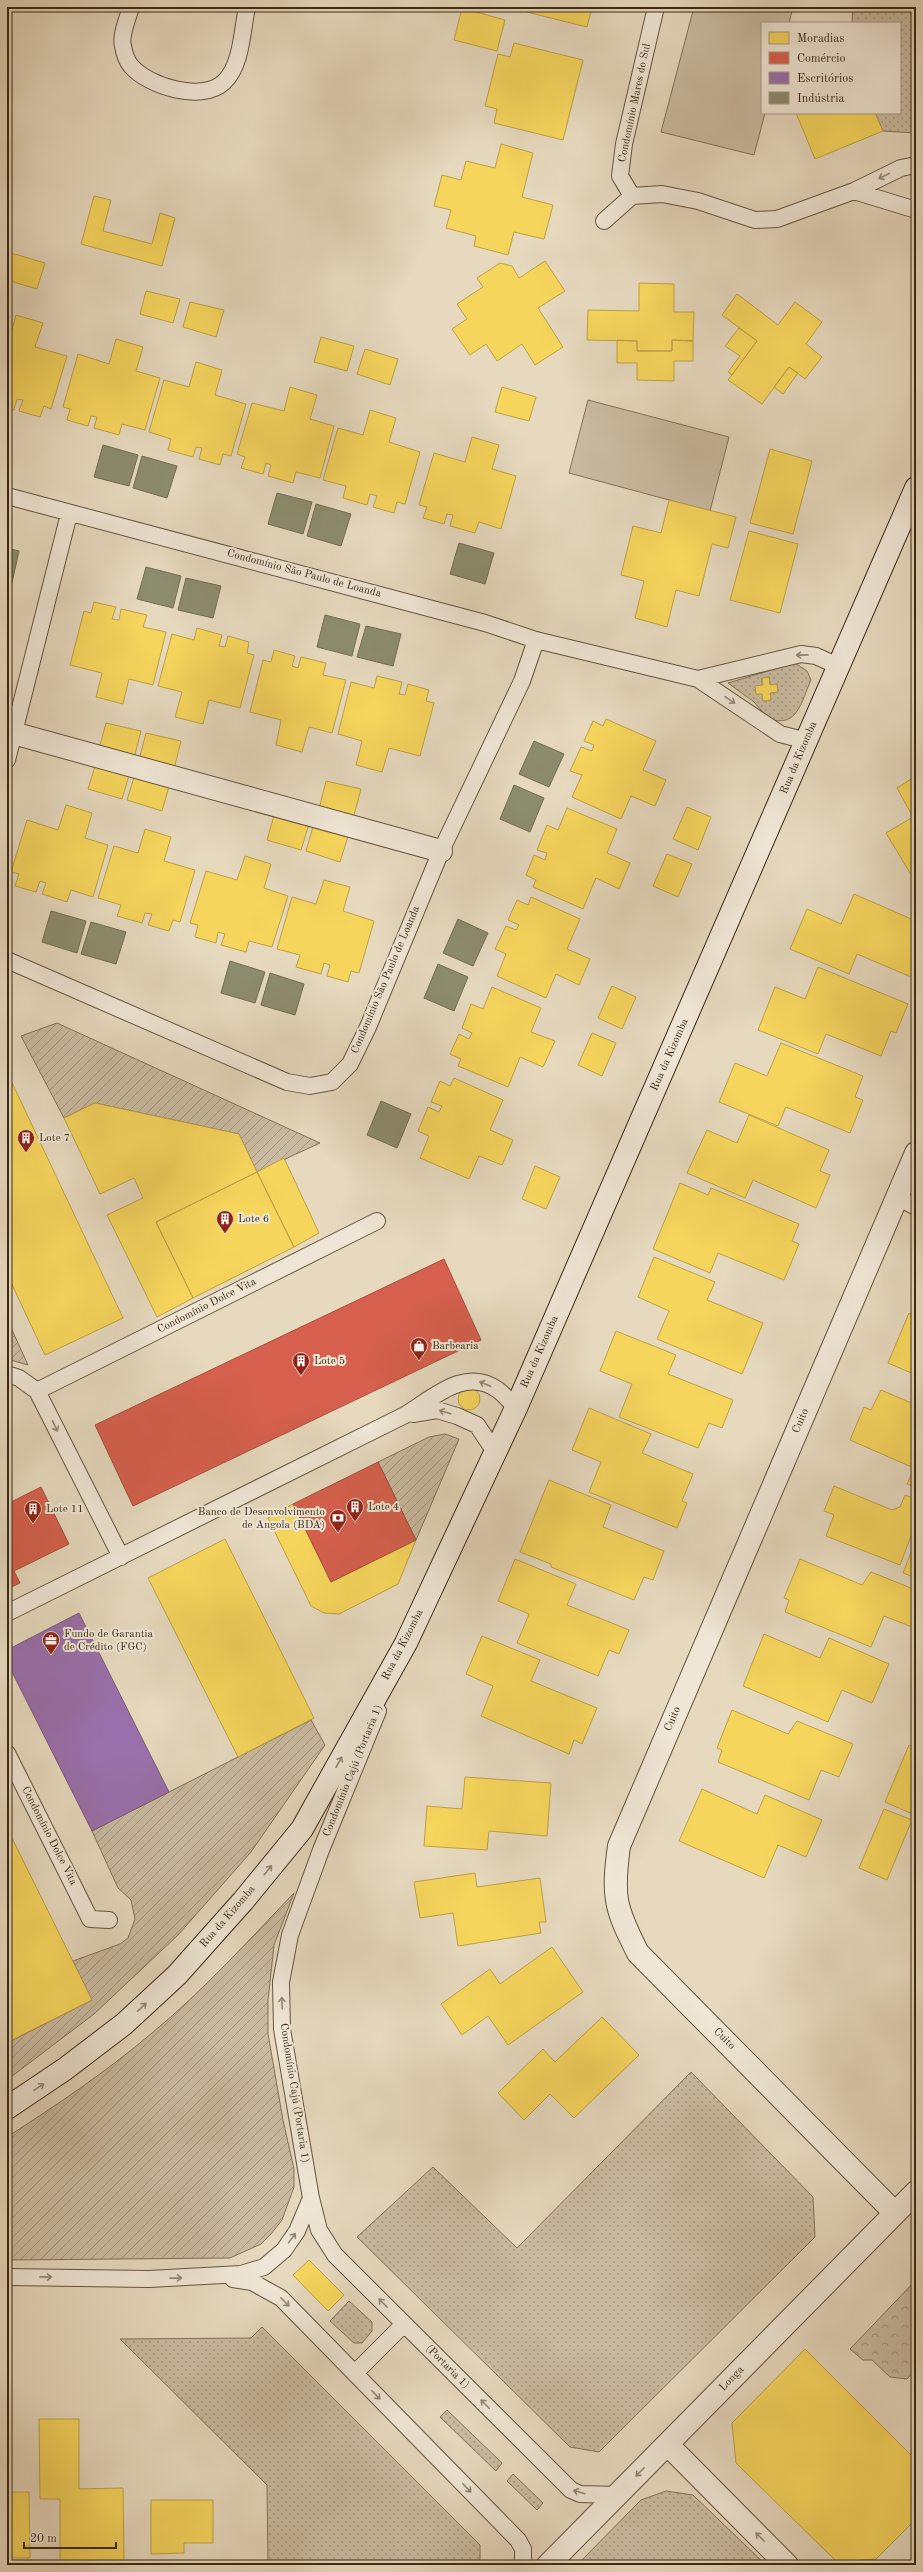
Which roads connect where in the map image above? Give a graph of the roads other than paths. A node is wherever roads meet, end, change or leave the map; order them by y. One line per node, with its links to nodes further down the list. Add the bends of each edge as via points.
1 (131, 7): 2 (lane, via 122,44 130,65 145,78 178,90 193,92 209,90 223,83 235,66)
2 (247, 7)
3 (656, 7): 6 (lane, Condomínio Mares do Sul, via 624,144 620,176)
4 (916, 165): 5 (lane, one-way to 5, via 901,168)
5 (854, 191): 6 (lane, via 777,219 755,220 698,201 662,194); 7 (lane)
6 (632, 196): 8 (lane)
7 (916, 210)
8 (604, 221)
9 (916, 488): 13 (street, Rua da Kizomba)
10 (7, 496): 11 (lane, Condomínio São Paulo de Loanda)
11 (69, 514): 12 (lane, Condomínio São Paulo de Loanda, via 159,535 485,623); 15 (lane)
12 (536, 640): 14 (lane, Condomínio São Paulo de Loanda); 18 (lane, Condomínio São Paulo de Loanda, via 522,681)
13 (838, 666): 14 (lane, Condomínio São Paulo de Loanda, one-way to 14, via 816,656 801,654); 16 (street, Rua da Kizomba)
14 (698, 679): 16 (lane, Condomínio São Paulo de Loanda, one-way to 16, via 780,734)
15 (13, 733): 17 (lane); 18 (street)
16 (807, 741): 26 (street, Rua da Kizomba)
17 (7, 760)
18 (441, 851): 19 (lane, Condomínio São Paulo de Loanda, via 368,1027 350,1064 332,1082 310,1086 287,1082)
19 (7, 960)
20 (916, 1153): 21 (street, Cuito)
21 (897, 1197): 22 (lane); 37 (street, Cuito, via 619,1846 614,1884 620,1917 638,1953)
22 (916, 1208)
23 (378, 1221): 25 (lane, Condomínio Dolce Vita)
24 (7, 1374): 25 (lane)
25 (37, 1391): 29 (lane, one-way to 29)
26 (516, 1408): 27 (lane, one-way to 27, via 498,1390 480,1381 459,1381); 28 (street, Rua da Kizomba)
27 (405, 1416): 28 (lane, one-way to 27, via 477,1425 457,1416 437,1410); 29 (lane)
28 (495, 1452): 31 (street, Rua da Kizomba)
29 (121, 1557): 30 (lane)
30 (7, 1613)
31 (406, 1643): 34 (street, Rua da Kizomba, one-way to 31, via 65,2070 124,2024 177,1975 243,1901 302,1829); 36 (lane, Condomínio Cajú (Portaria 1), one-way to 31, via 282,2029 281,1982 290,1935 321,1850)
32 (7, 1753): 33 (lane, Condomínio Dolce Vita, via 90,1919)
33 (109, 1920)
34 (7, 2108)
35 (916, 2192): 37 (street, Longa)
36 (311, 2198): 39 (lane, one-way to 36, via 241,2274 264,2267 284,2250 297,2231); 40 (lane, (Portaria 1), one-way to 36, via 334,2255 319,2230)
37 (895, 2212): 42 (street, Longa)
38 (7, 2277): 39 (lane, one-way to 39)
39 (217, 2277): 41 (lane, one-way to 41, via 252,2282 281,2298)
40 (404, 2324): 41 (lane); 43 (lane, (Portaria 1), one-way to 40, via 580,2494 572,2490)
41 (355, 2373): 44 (lane, one-way to 44, via 518,2540 523,2549)
42 (668, 2445): 43 (street, Longa, one-way to 43); 46 (street, one-way to 42)
43 (618, 2495): 45 (street, Longa)
44 (523, 2565)
45 (548, 2565)
46 (787, 2565)

